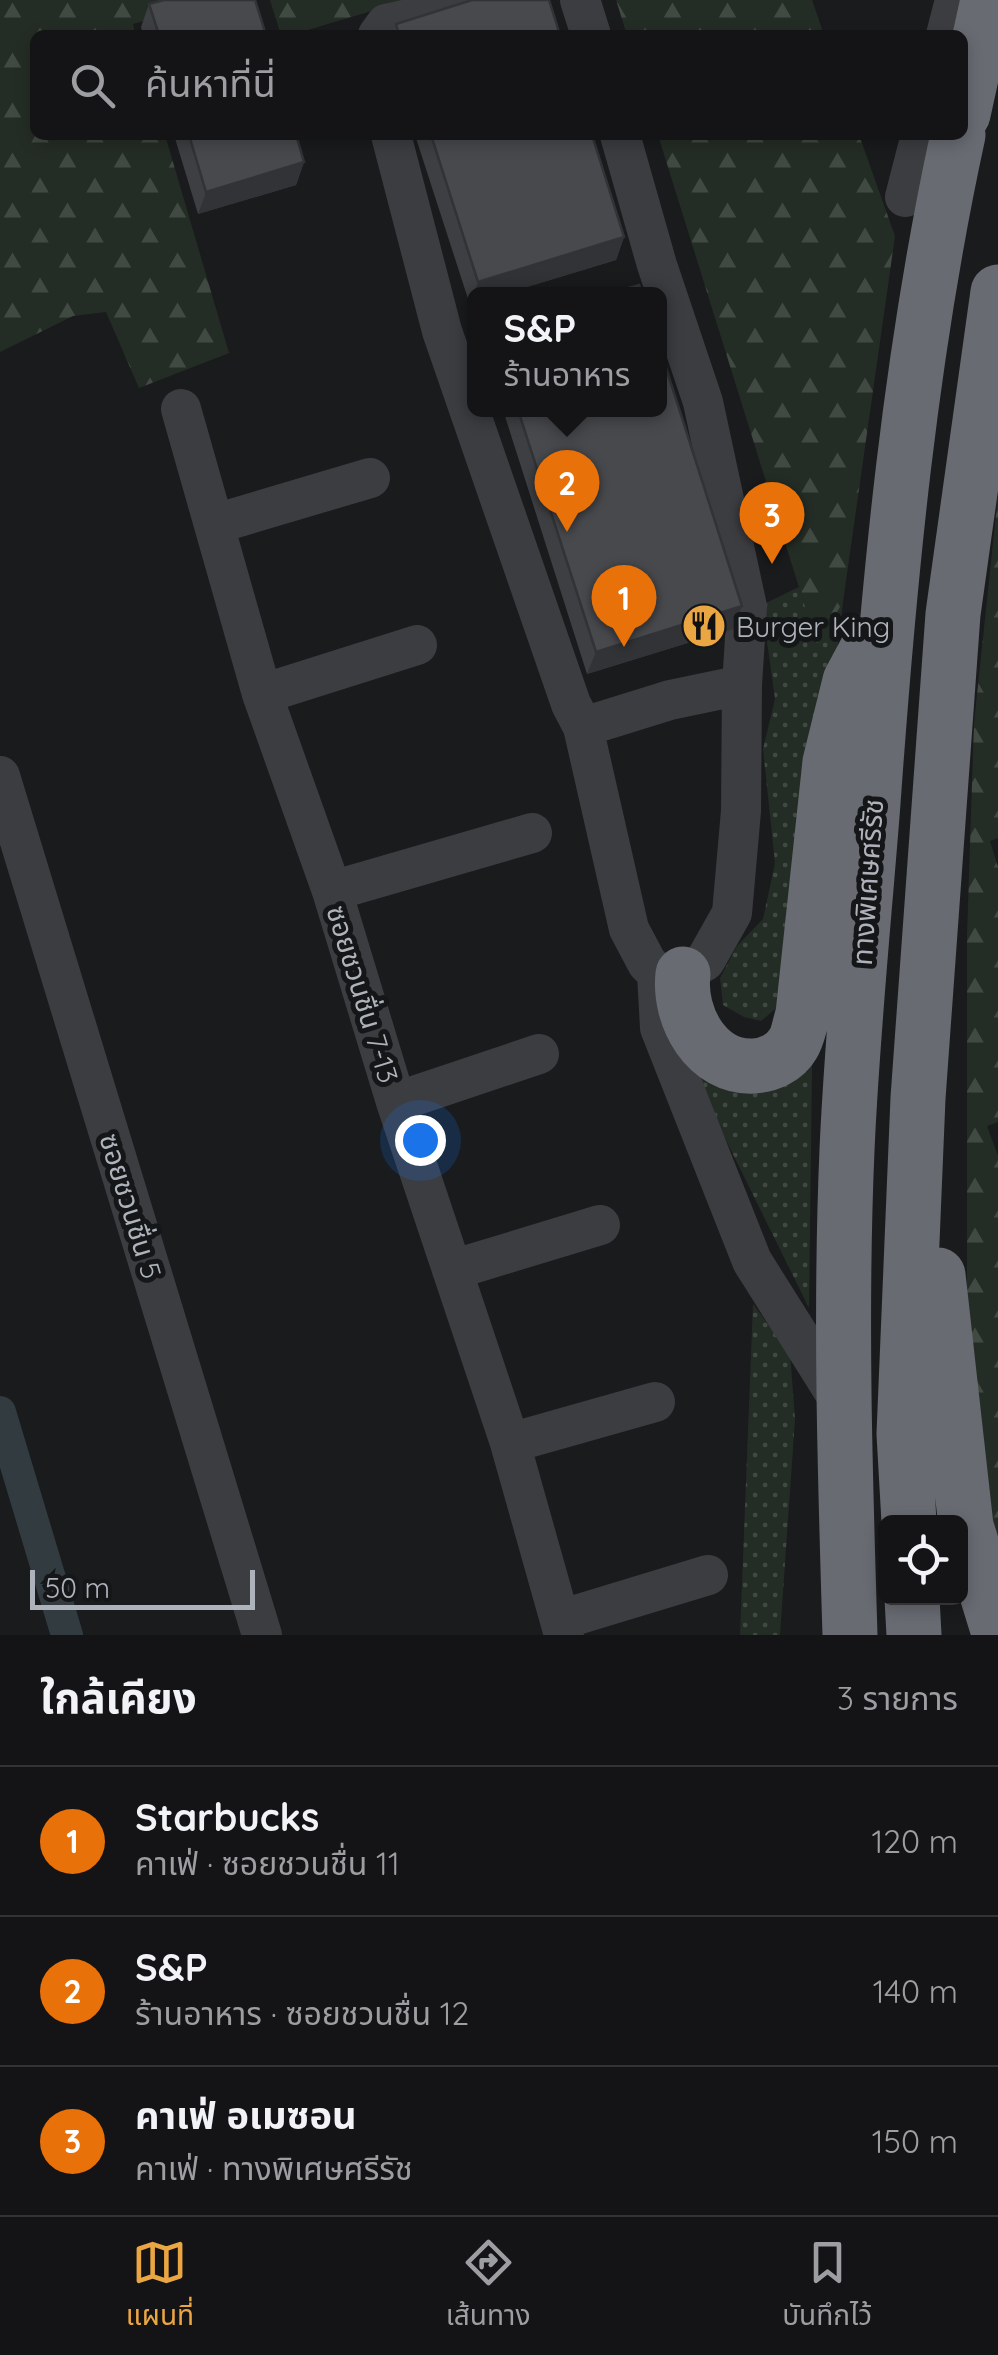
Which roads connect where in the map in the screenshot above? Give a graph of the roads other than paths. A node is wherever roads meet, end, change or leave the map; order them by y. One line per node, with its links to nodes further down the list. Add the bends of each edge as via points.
1 (493, 0): 5 (street)
2 (580, 0): 6 (street)
3 (955, 0): 7 (street)
4 (988, 0): 8 (highway)
5 (382, 30)
6 (589, 30)
7 (947, 30)
8 (968, 91)
9 (391, 140): 17 (street)
10 (621, 140): 14 (street)
11 (920, 140): 13 (street)
12 (957, 140): 22 (highway, ทางพิเศษศรีรัช, via 910,403)
13 (906, 197)
14 (664, 287)
15 (998, 292): 32 (highway, via 953,614)
16 (667, 295): 24 (street, via 703,402 747,608)
17 (467, 403)
18 (181, 409): 21 (street, ซอยชวนชื่น 7-13)
19 (472, 417): 26 (street)
20 (370, 478): 21 (street)
21 (215, 524): 25 (street, ซอยชวนชื่น 7-13)
22 (888, 605): 30 (highway, via 850,681 830,762 803,1014 794,1044 770,1065 720,1061 702,1044); 37 (highway, ทางพิเศษศรีรัช, via 847,1151)
23 (417, 645): 25 (street)
24 (742, 685): 26 (street); 30 (street, via 732,913 705,961)
25 (262, 694): 29 (street, ซอยชวนชื่น 7-13)
26 (583, 727): 30 (street, via 629,929 646,964)
27 (0, 776): 44 (street, ซอยชวนชื่น 5)
28 (532, 833): 29 (street)
29 (332, 891): 33 (street, ซอยชวนชื่น 7-13)
30 (670, 974): 37 (street, via 660,1028 752,1261)
31 (540, 1054): 33 (street)
32 (918, 1098): 39 (highway, via 904,1434); 43 (highway, via 966,1526)
33 (396, 1102): 35 (street, ซอยชวนชื่น 7-13)
34 (600, 1225): 35 (street)
35 (452, 1270): 38 (street, ซอยชวนชื่น 7-13)
36 (655, 1402): 38 (street)
37 (845, 1430): 45 (highway); 46 (highway, ทางพิเศษศรีรัช)
38 (510, 1443): 42 (street, ซอยชวนชื่น 7-13)
39 (909, 1515)
40 (708, 1575): 42 (street)
41 (912, 1605): 47 (highway)
42 (562, 1627)
43 (998, 1630)
44 (262, 1635)
45 (832, 1635)
46 (850, 1635)
47 (914, 1635)

